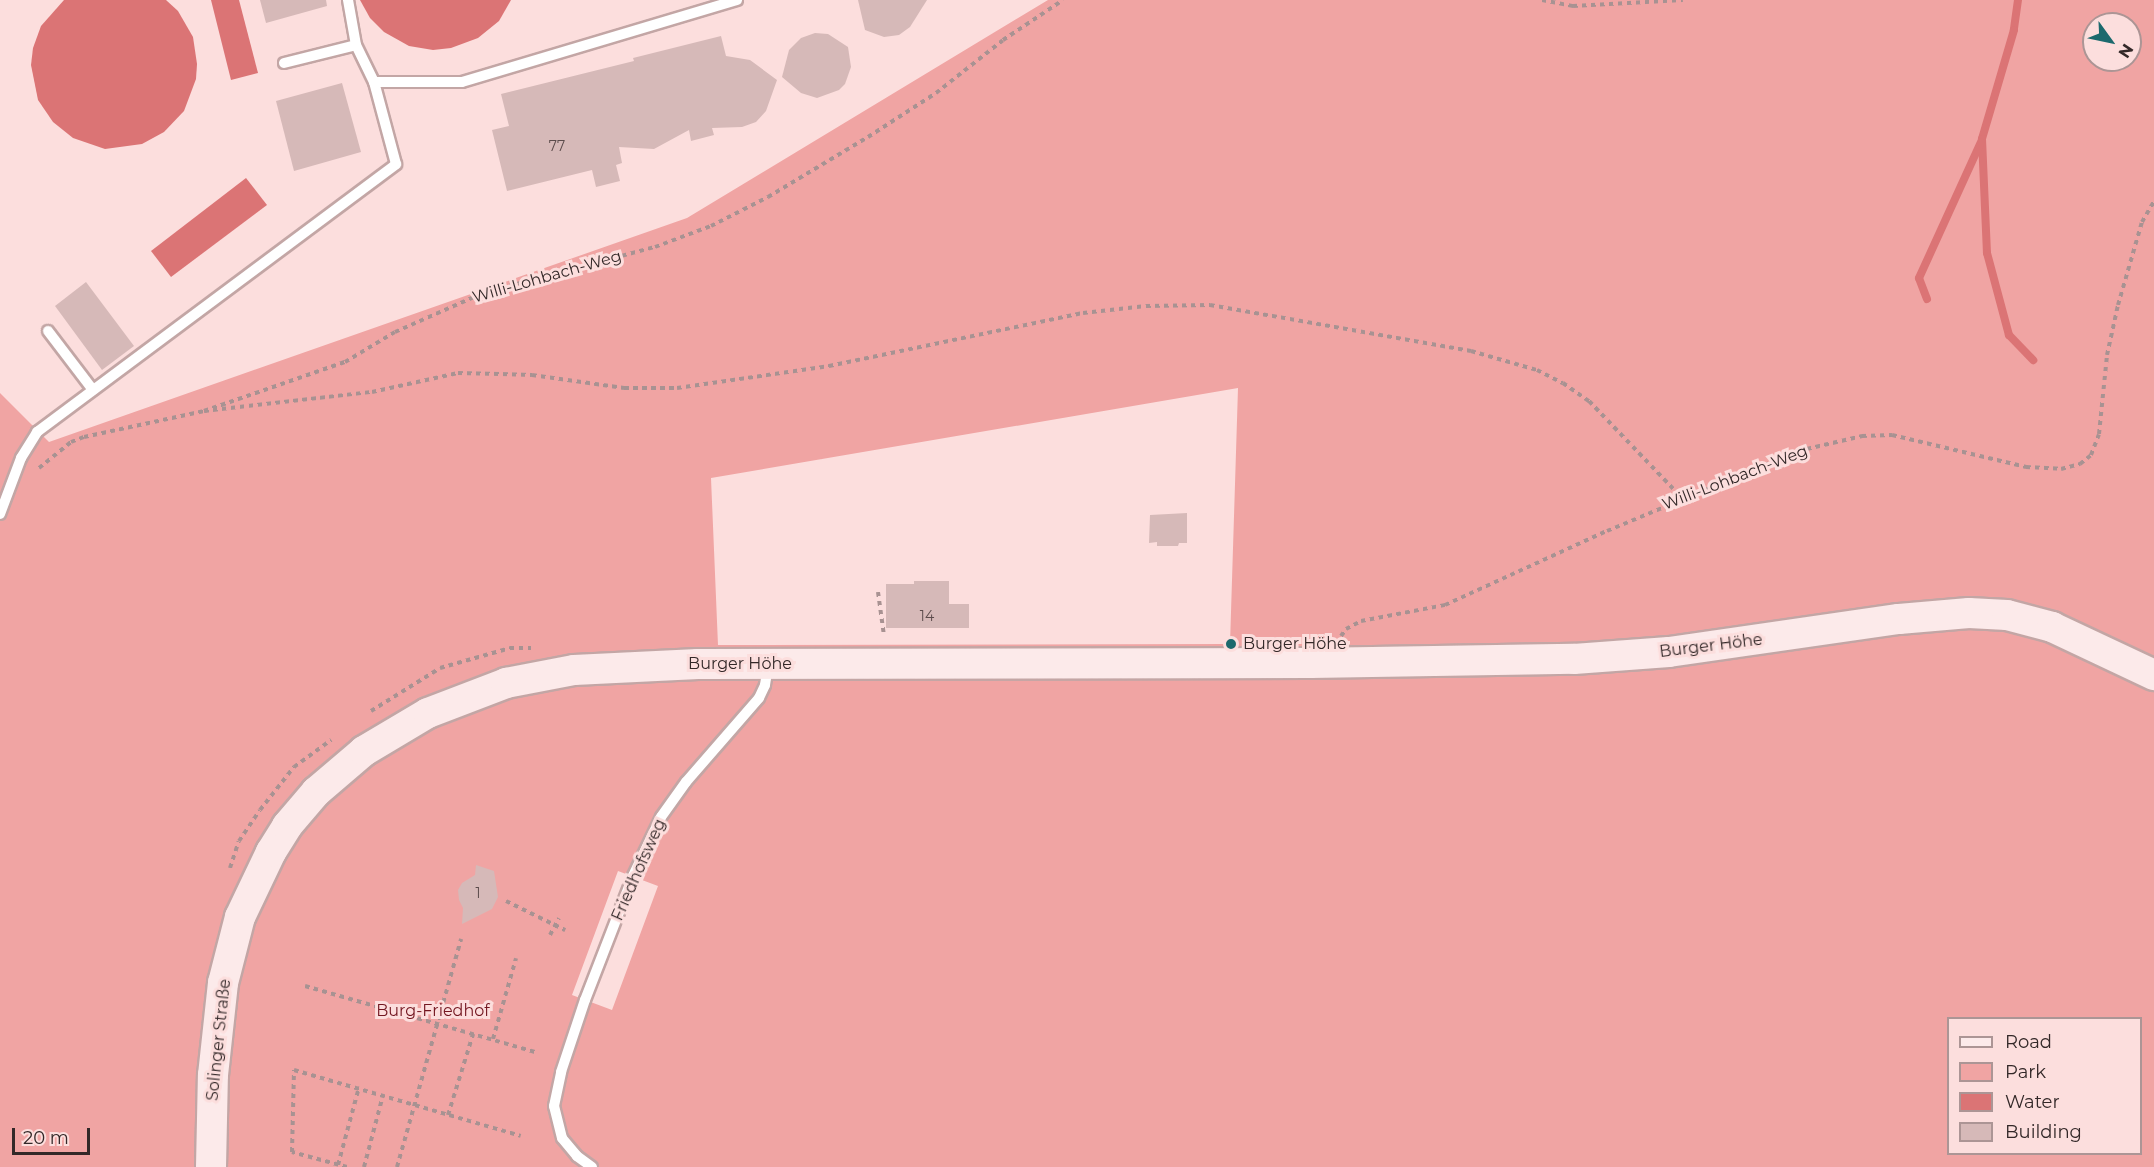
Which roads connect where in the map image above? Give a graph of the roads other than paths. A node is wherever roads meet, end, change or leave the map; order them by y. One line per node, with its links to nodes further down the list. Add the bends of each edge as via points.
1 (348, 0): 3 (lane)
2 (730, 1): 5 (lane, via 462,82)
3 (356, 45): 4 (lane); 5 (lane)
4 (284, 63)
5 (374, 82): 7 (lane, via 396,164)
6 (48, 331): 7 (lane)
7 (93, 390): 8 (lane, via 37,432 21,458)
8 (0, 514)
9 (768, 663): 10 (main road, Burger Höhe); 11 (main road, Burger Höhe, via 1336,663 1635,655 1930,615 1980,613 2023,618 2052,627); 13 (lane, Friedhofsweg, via 759,698 661,817 633,876 585,1000 554,1106 561,1138)
10 (606, 668): 12 (main road, Solinger Straße, via 506,683 412,721 343,767 287,826 250,893 223,983 213,1075)
11 (2154, 675)
12 (211, 1167)
13 (592, 1167)

